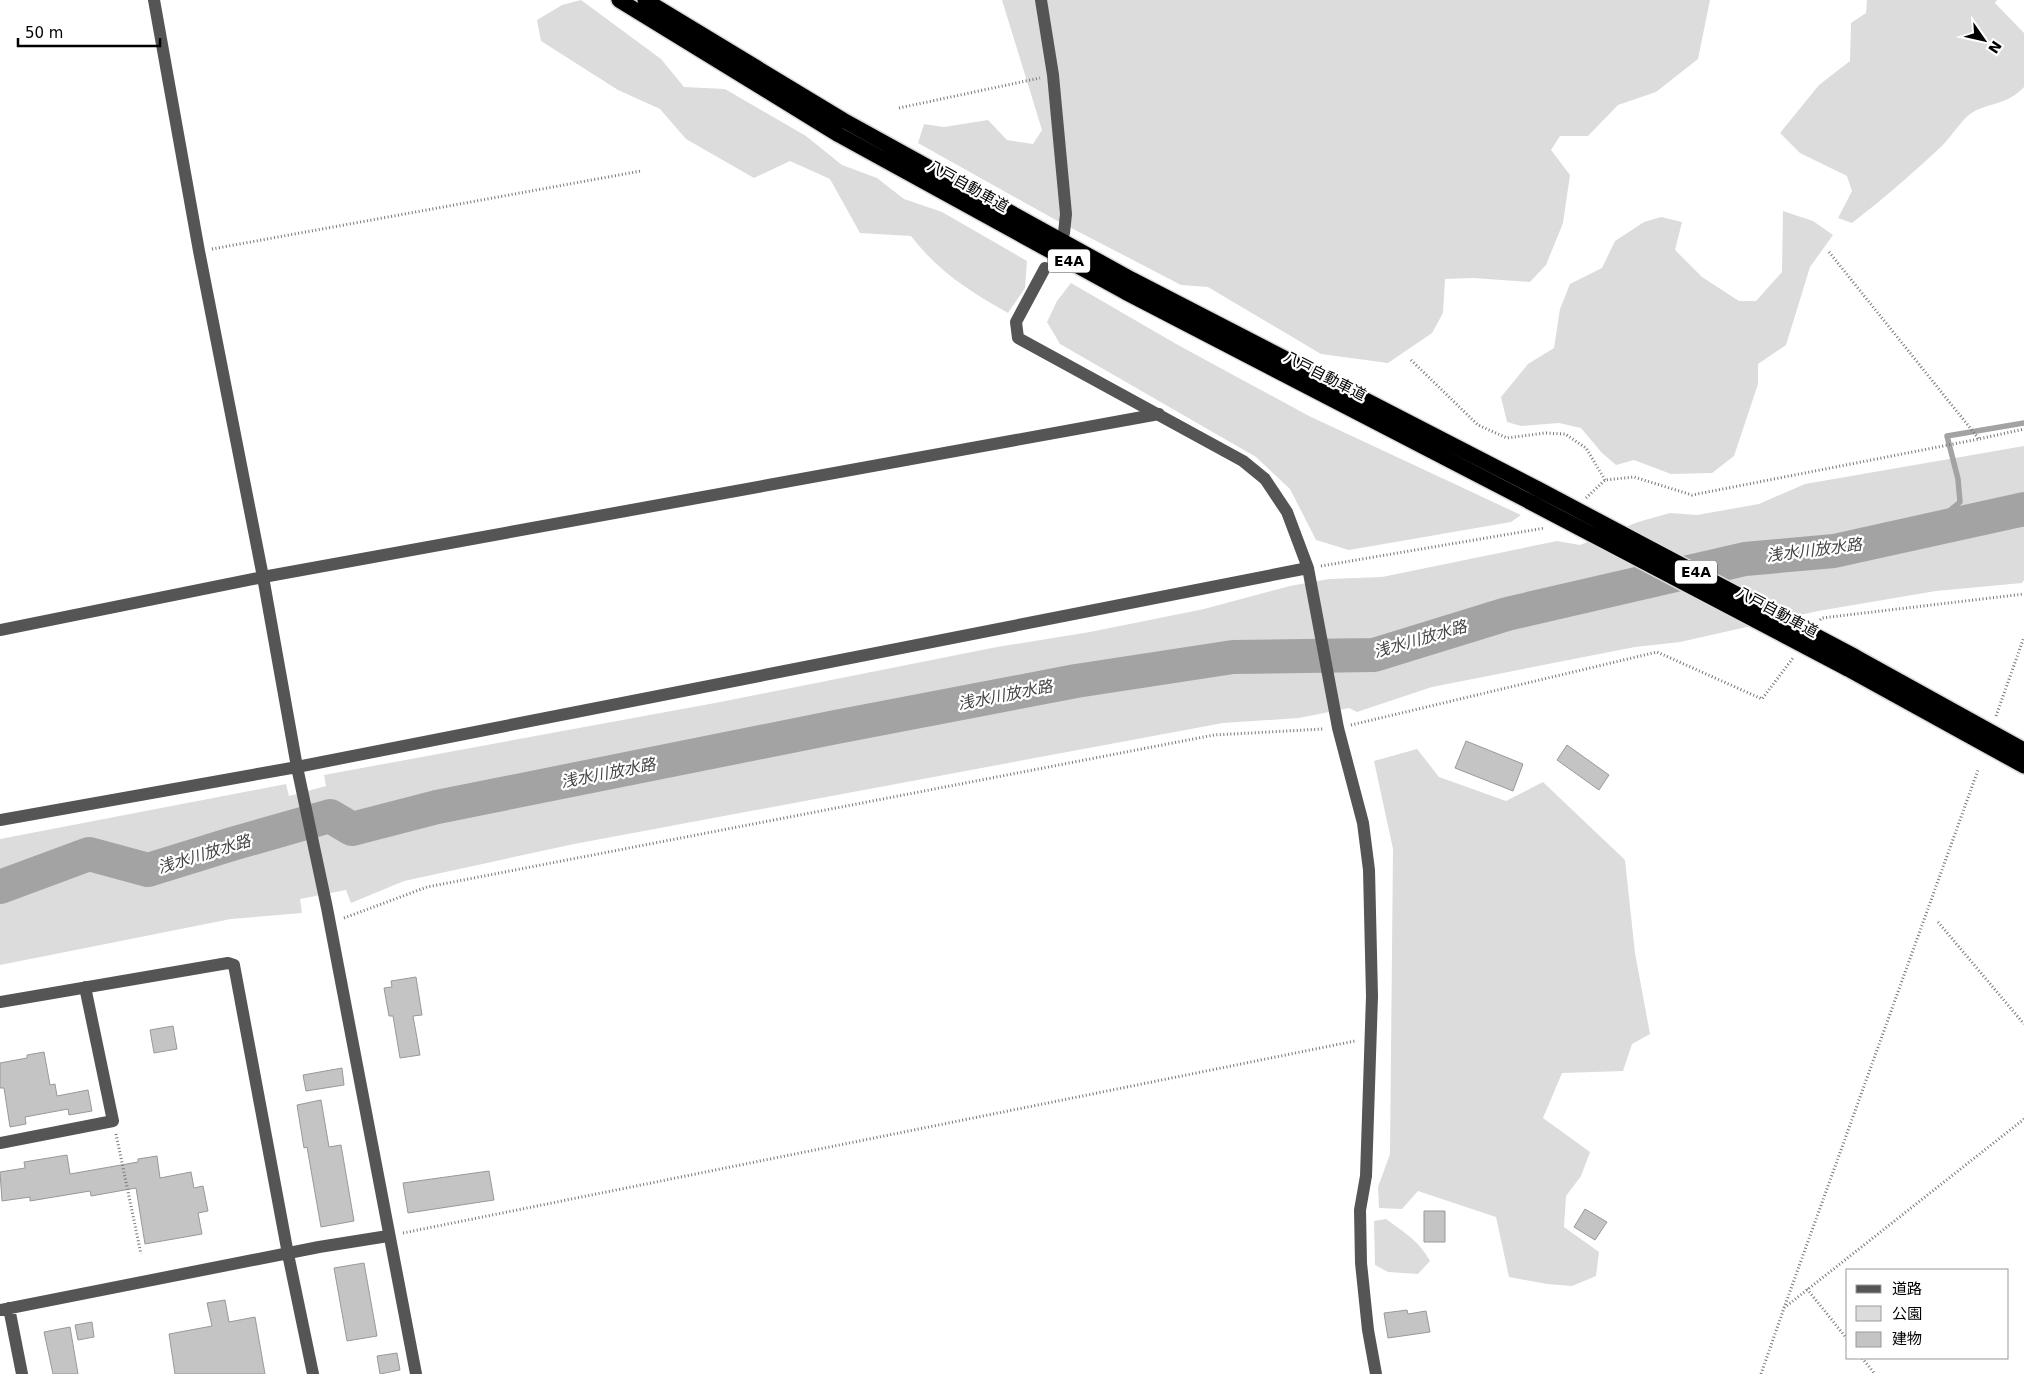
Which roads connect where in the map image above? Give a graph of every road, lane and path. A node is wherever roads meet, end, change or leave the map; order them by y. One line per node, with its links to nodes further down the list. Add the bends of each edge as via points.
1 (154, 0): 9 (street)
2 (619, 0): 17 (highway, 八戸自動車道 / E4A, via 839,135 1125,292)
3 (645, 0): 17 (highway, 八戸自動車道 / E4A, via 843,120 1131,280)
4 (1041, 0): 5 (street)
5 (1053, 76): 6 (path); 8 (street, via 1066,214)
6 (899, 108)
7 (641, 170): 9 (path)
8 (1064, 233)
9 (199, 251): 21 (street)
10 (1829, 252): 15 (path)
11 (1045, 268): 13 (street, via 1016,322 1018,338)
12 (1411, 360): 16 (path, via 1478,425 1507,438 1544,432 1565,434 1586,448)
13 (1159, 414): 20 (street, via 1243,460 1265,478 1287,512); 21 (street)
14 (2024, 429): 15 (path)
15 (1979, 439): 16 (path, via 1692,495 1634,477)
16 (1605, 480): 18 (path)
17 (1534, 496): 27 (highway, 八戸自動車道 / E4A, bridge)
18 (1585, 499)
19 (1549, 528): 20 (path)
20 (1308, 568): 29 (street); 31 (street)
21 (263, 577): 24 (street); 31 (street)
22 (2024, 594): 23 (path, via 1822,618)
23 (1816, 625)
24 (0, 630)
25 (2024, 637): 28 (path)
26 (1794, 655): 29 (path, via 1762,699 1657,652)
27 (1850, 662): 30 (highway, 八戸自動車道 / E4A); 32 (highway, 八戸自動車道 / E4A)
28 (1996, 716)
29 (1338, 728): 36 (path, via 1214,735 728,828 427,887); 40 (street, via 1362,823 1369,870)
30 (2024, 750)
31 (297, 766): 34 (street); 36 (street)
32 (2024, 766)
33 (1978, 770): 48 (path)
34 (0, 820)
35 (1938, 922): 39 (path)
36 (330, 923): 44 (street)
37 (84, 987): 38 (street); 42 (street); 46 (street, via 228,963 234,965)
38 (0, 1002)
39 (2024, 1024)
40 (1370, 1038): 44 (path); 55 (street, via 1366,1176 1360,1210 1362,1272)
41 (2024, 1119): 47 (path)
42 (113, 1121): 43 (street); 45 (path)
43 (0, 1143)
44 (388, 1236): 46 (street); 54 (street)
45 (141, 1254)
46 (288, 1254): 49 (street); 53 (street)
47 (1807, 1289): 48 (path); 50 (path)
48 (1784, 1308): 56 (path)
49 (5, 1309): 52 (street)
50 (1846, 1338)
51 (1863, 1359): 57 (path)
52 (22, 1374)
53 (313, 1374)
54 (416, 1374)
55 (1376, 1374)
56 (1761, 1374)
57 (1875, 1374)

